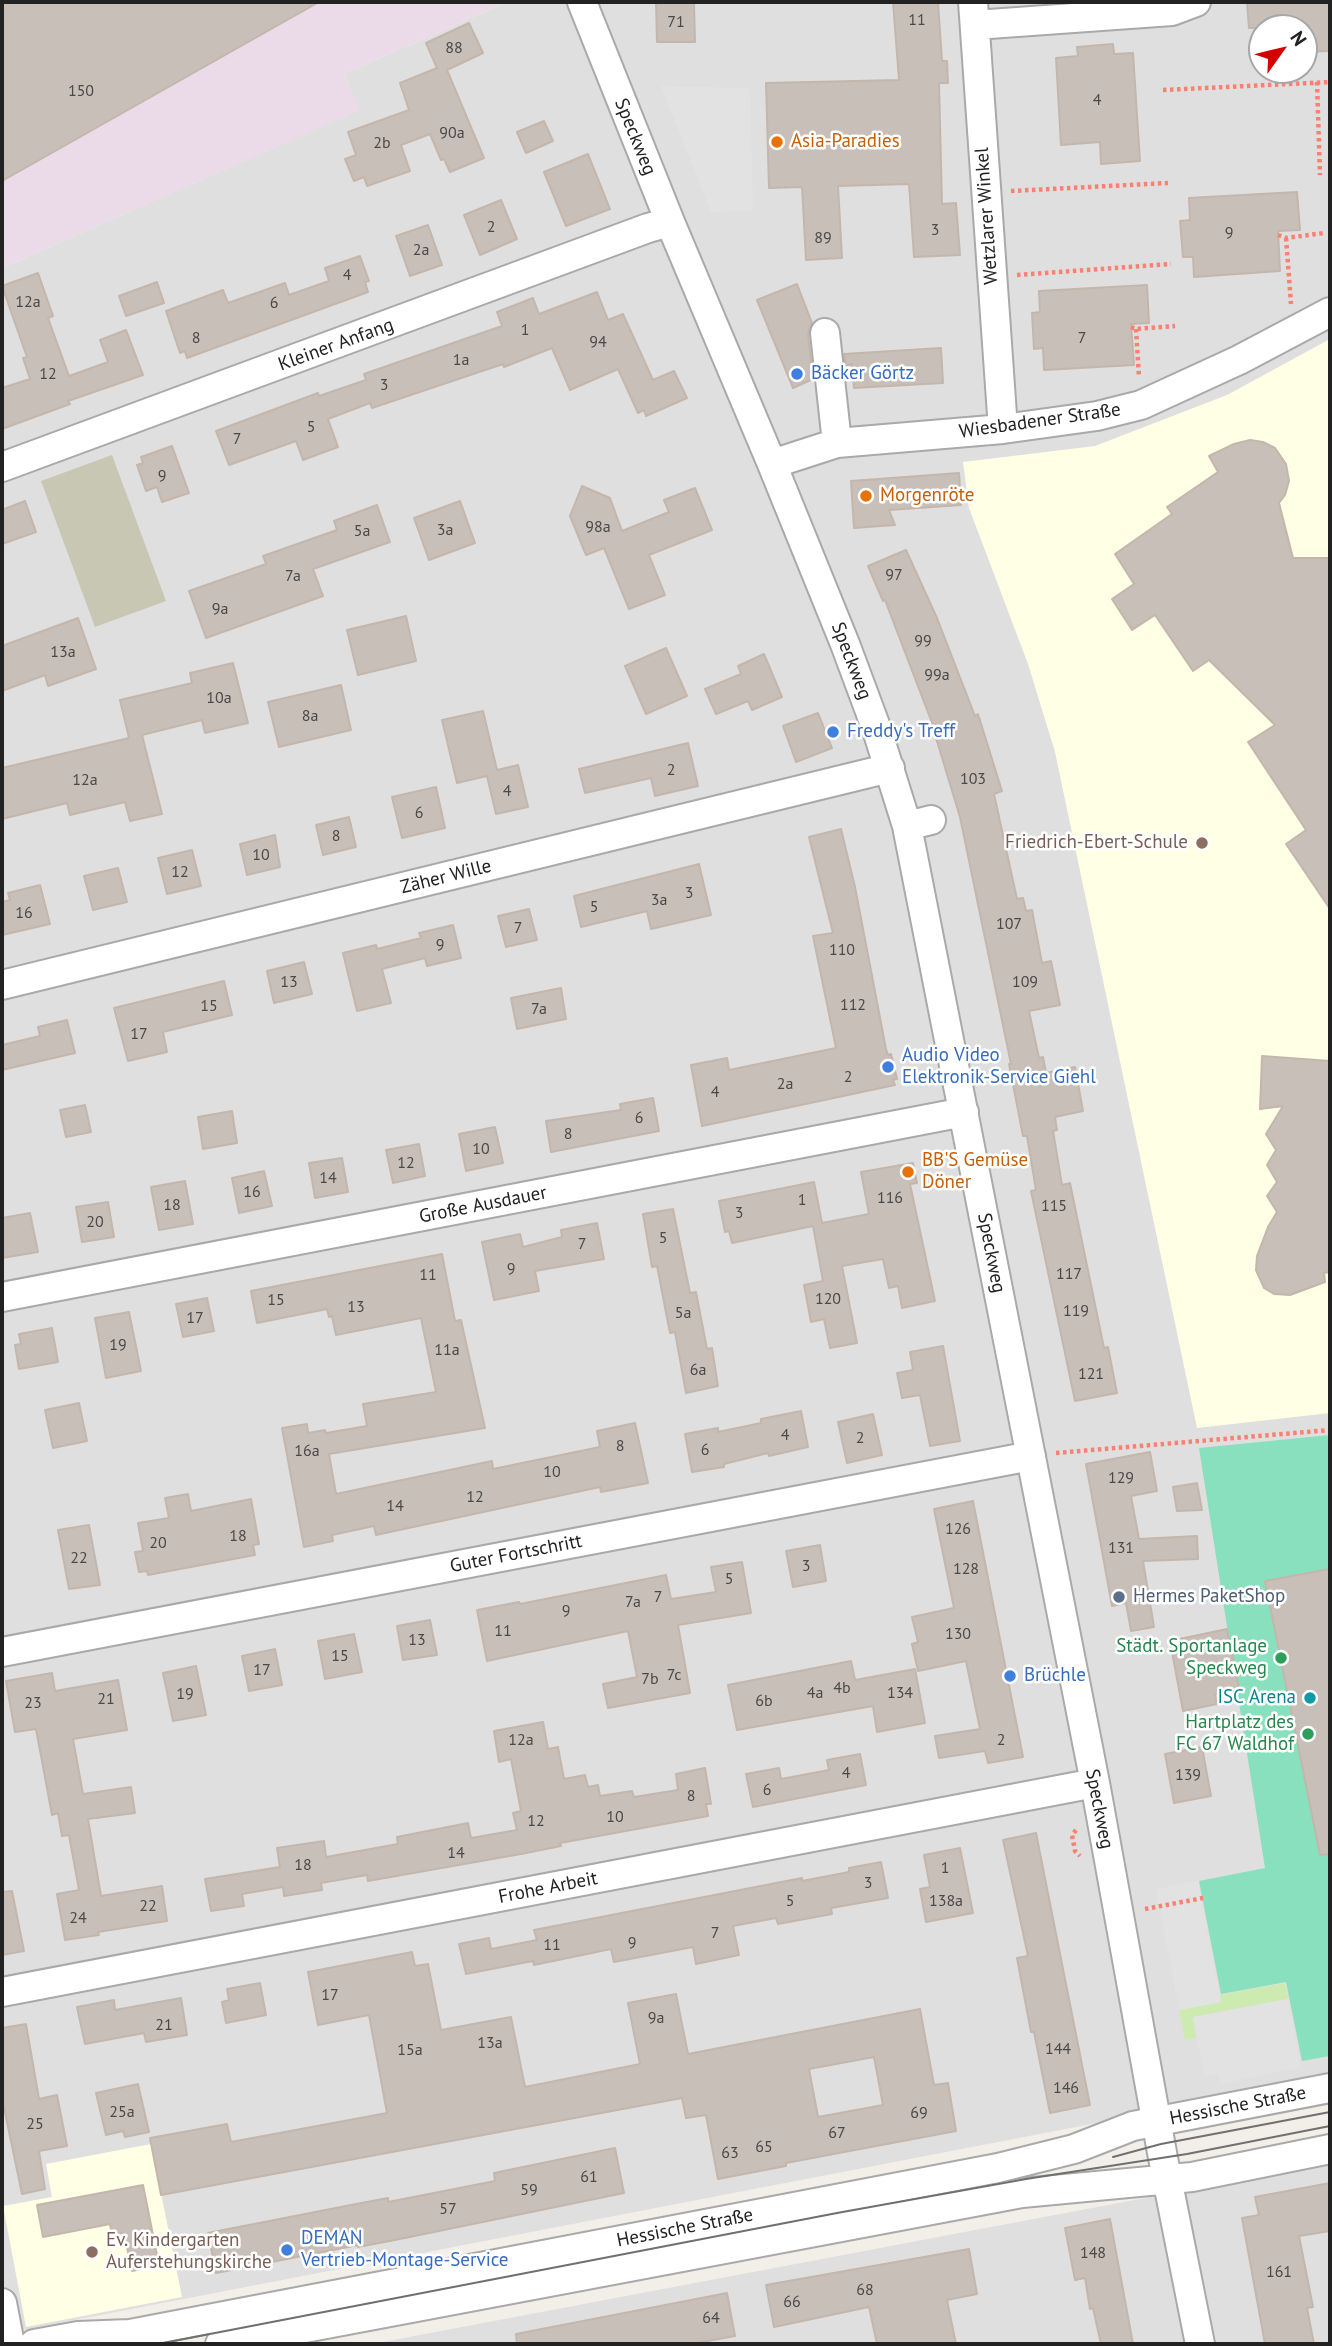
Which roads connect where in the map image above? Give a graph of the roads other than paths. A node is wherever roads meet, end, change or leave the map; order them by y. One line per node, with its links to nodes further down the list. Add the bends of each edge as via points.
1 (582, 2): 4 (street, Speckweg)
2 (1196, 2): 3 (street, via 1172,11)
3 (974, 13): 7 (street, Wetzlarer Winkel)
4 (670, 222): 9 (street, Speckweg); 10 (street, Kleiner Anfang)
5 (1330, 312): 7 (street, Wiesbadener Straße, via 1141,405)
6 (825, 333): 8 (street)
7 (1003, 429): 8 (street, Wiesbadener Straße)
8 (837, 443): 9 (street, Wiesbadener Straße)
9 (772, 464): 11 (street, Speckweg, via 845,644 888,726)
10 (2, 467)
11 (890, 768): 12 (street, Zäher Wille); 13 (street, Speckweg, via 919,823 961,1036)
12 (2, 985)
13 (964, 1112): 14 (street, Große Ausdauer); 15 (street, Speckweg, via 988,1178)
14 (2, 1297)
15 (1031, 1457): 16 (street, Guter Fortschritt); 17 (street, Speckweg, via 1054,1524)
16 (2, 1652)
17 (1082, 1786): 18 (street, Frohe Arbeit); 20 (street, Speckweg, via 1120,1914)
18 (2, 1992)
19 (1330, 2088): 20 (street, Hessische Straße)
20 (1156, 2122): 22 (street, Speckweg); 25 (street, Hessische Straße, via 998,2168 143,2331)
21 (1330, 2149): 22 (street, Hessische Straße)
22 (1167, 2180): 26 (street, Hessische Straße, via 1023,2193); 27 (street, Speckweg)
23 (2, 2303): 24 (street)
24 (10, 2344)
25 (34, 2344)
26 (220, 2344)
27 (1200, 2344)

